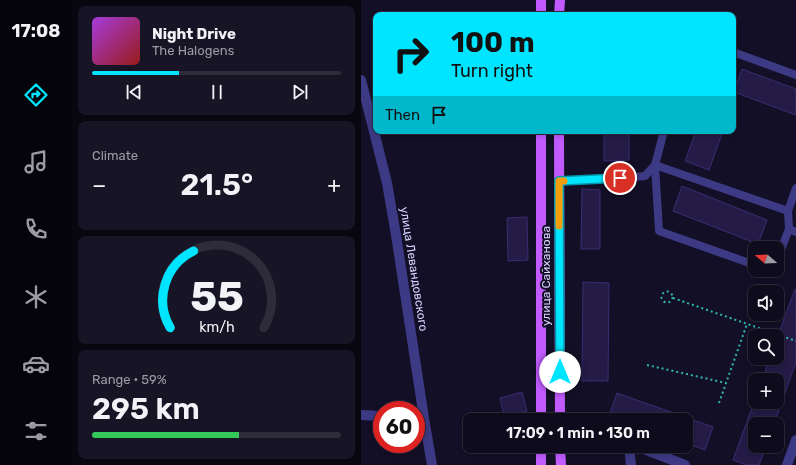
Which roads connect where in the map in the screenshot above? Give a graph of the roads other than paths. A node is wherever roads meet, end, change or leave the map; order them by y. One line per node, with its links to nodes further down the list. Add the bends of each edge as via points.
1 (541, 0): 3 (main road)
2 (559, 0): 4 (main road)
3 (541, 12)
4 (559, 12)
5 (736, 53): 6 (lane)
6 (796, 75)
7 (361, 80): 8 (street, улица Левандовского)
8 (373, 128)
9 (375, 134): 20 (street, улица Левандовского, via 393,220)
10 (541, 134): 21 (main road, улица Сайханова)
11 (559, 134): 14 (main road, улица Сайханова)
12 (663, 134): 13 (lane)
13 (655, 165): 14 (lane, via 645,176); 16 (lane); 19 (lane, via 659,231)
14 (559, 181): 22 (main road, улица Сайханова)
15 (796, 188): 16 (lane)
16 (788, 211): 17 (lane)
17 (793, 231): 18 (lane)
18 (784, 247)
19 (748, 263)
20 (418, 401)
21 (541, 413)
22 (560, 413)
23 (361, 415): 24 (street)
24 (373, 416)
25 (425, 438): 31 (street, улица Левандовского)
26 (796, 440): 36 (street)
27 (541, 453): 32 (main road)
28 (560, 453): 33 (main road)
29 (630, 453): 34 (street)
30 (654, 453): 35 (street)
31 (432, 465)
32 (541, 465)
33 (561, 465)
34 (631, 465)
35 (685, 465)
36 (787, 465)

